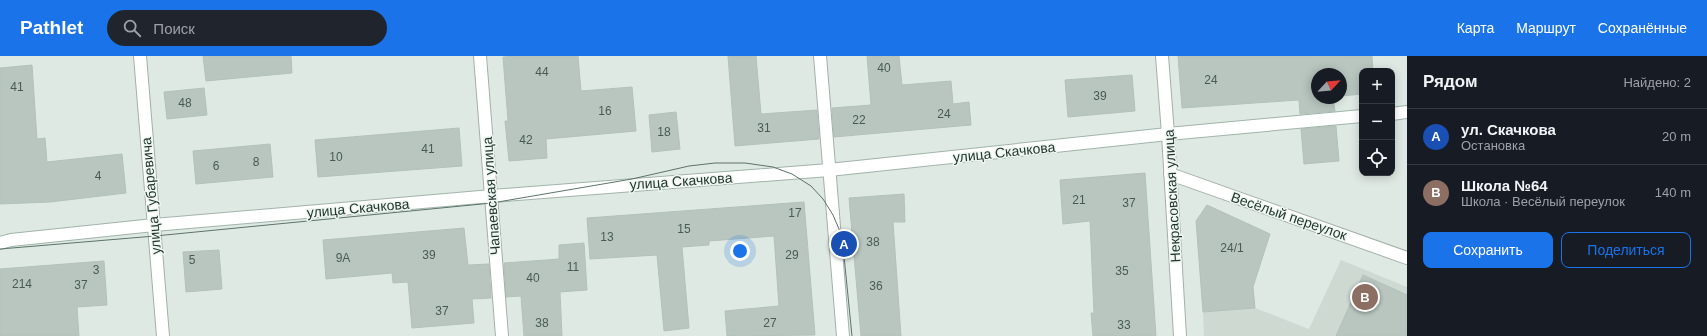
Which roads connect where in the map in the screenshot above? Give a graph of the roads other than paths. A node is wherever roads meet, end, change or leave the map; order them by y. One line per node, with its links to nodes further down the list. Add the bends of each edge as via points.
1 (140, 56): 12 (street, улица Губаревича)
2 (480, 56): 11 (street, Чапаевская улица)
3 (820, 56): 9 (street)
4 (1162, 56): 8 (street, Некрасовская улица)
5 (1407, 112): 6 (street)
6 (1395, 114)
7 (1359, 116): 8 (street, улица Скачкова)
8 (1168, 134): 9 (street, улица Скачкова); 10 (street, Некрасовская улица)
9 (829, 170): 11 (street, улица Скачкова); 17 (street)
10 (1170, 174): 14 (street, Весёлый переулок); 18 (street, Некрасовская улица)
11 (492, 196): 12 (street, улица Скачкова); 16 (street, Чапаевская улица)
12 (154, 226): 13 (street, улица Скачкова); 15 (street, улица Губаревича)
13 (0, 243)
14 (1407, 258)
15 (163, 336)
16 (502, 336)
17 (843, 336)
18 (1180, 336)

